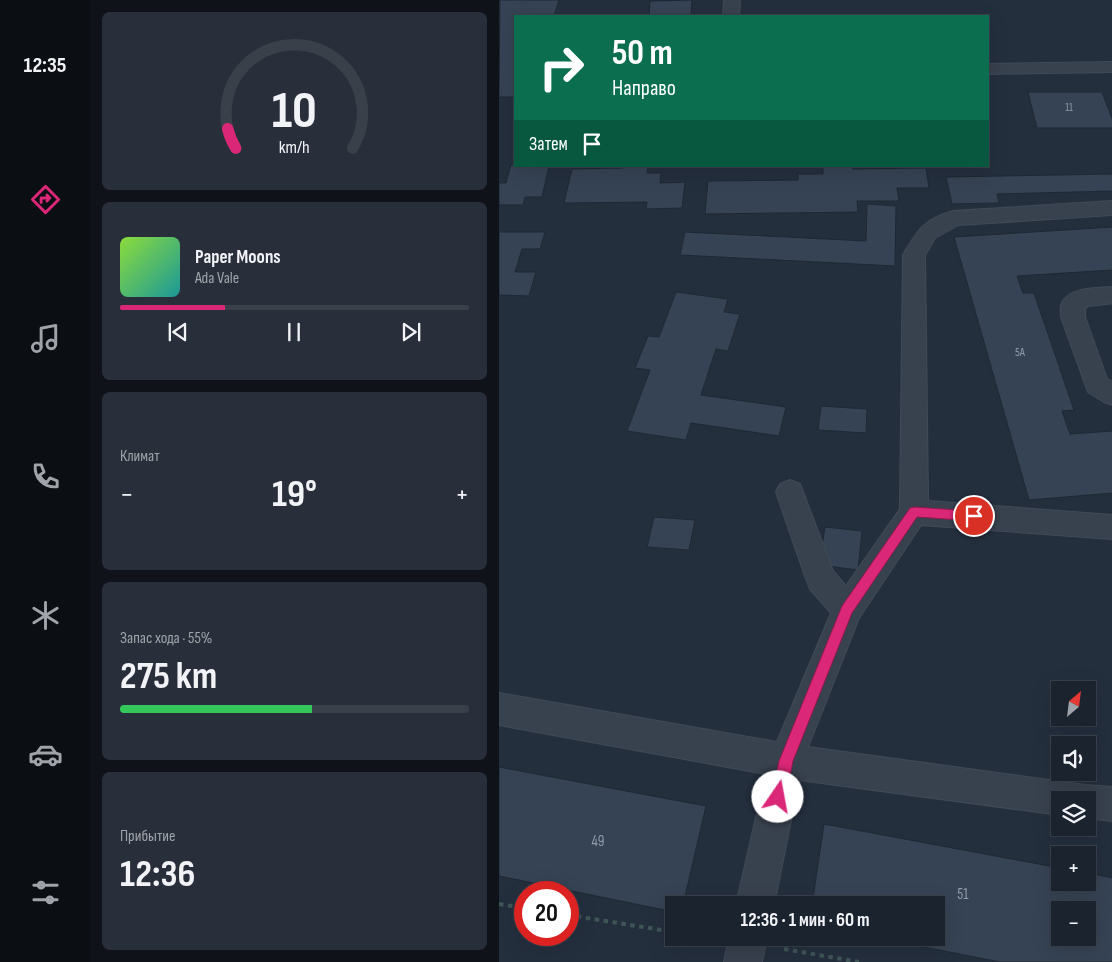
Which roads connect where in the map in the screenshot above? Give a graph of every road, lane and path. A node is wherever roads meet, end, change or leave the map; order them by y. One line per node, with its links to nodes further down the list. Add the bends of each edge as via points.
1 (732, 0): 2 (lane)
2 (731, 15)
3 (1112, 66): 4 (lane)
4 (989, 69)
5 (1112, 208): 9 (lane, via 953,218 927,233 914,255)
6 (1112, 295): 7 (lane, via 1083,298 1073,305 1073,317 1097,385)
7 (1112, 395)
8 (790, 492): 11 (lane, via 821,579)
9 (914, 512): 10 (lane); 11 (lane)
10 (1112, 527)
11 (847, 610): 13 (lane)
12 (499, 709): 13 (lane)
13 (786, 761): 14 (lane); 17 (lane)
14 (1051, 796)
15 (1096, 802): 16 (lane)
16 (1112, 804)
17 (757, 896)
18 (499, 904): 19 (path)
19 (514, 906)
20 (579, 916): 21 (path)
21 (665, 930)
22 (746, 946): 23 (lane)
23 (743, 962)

